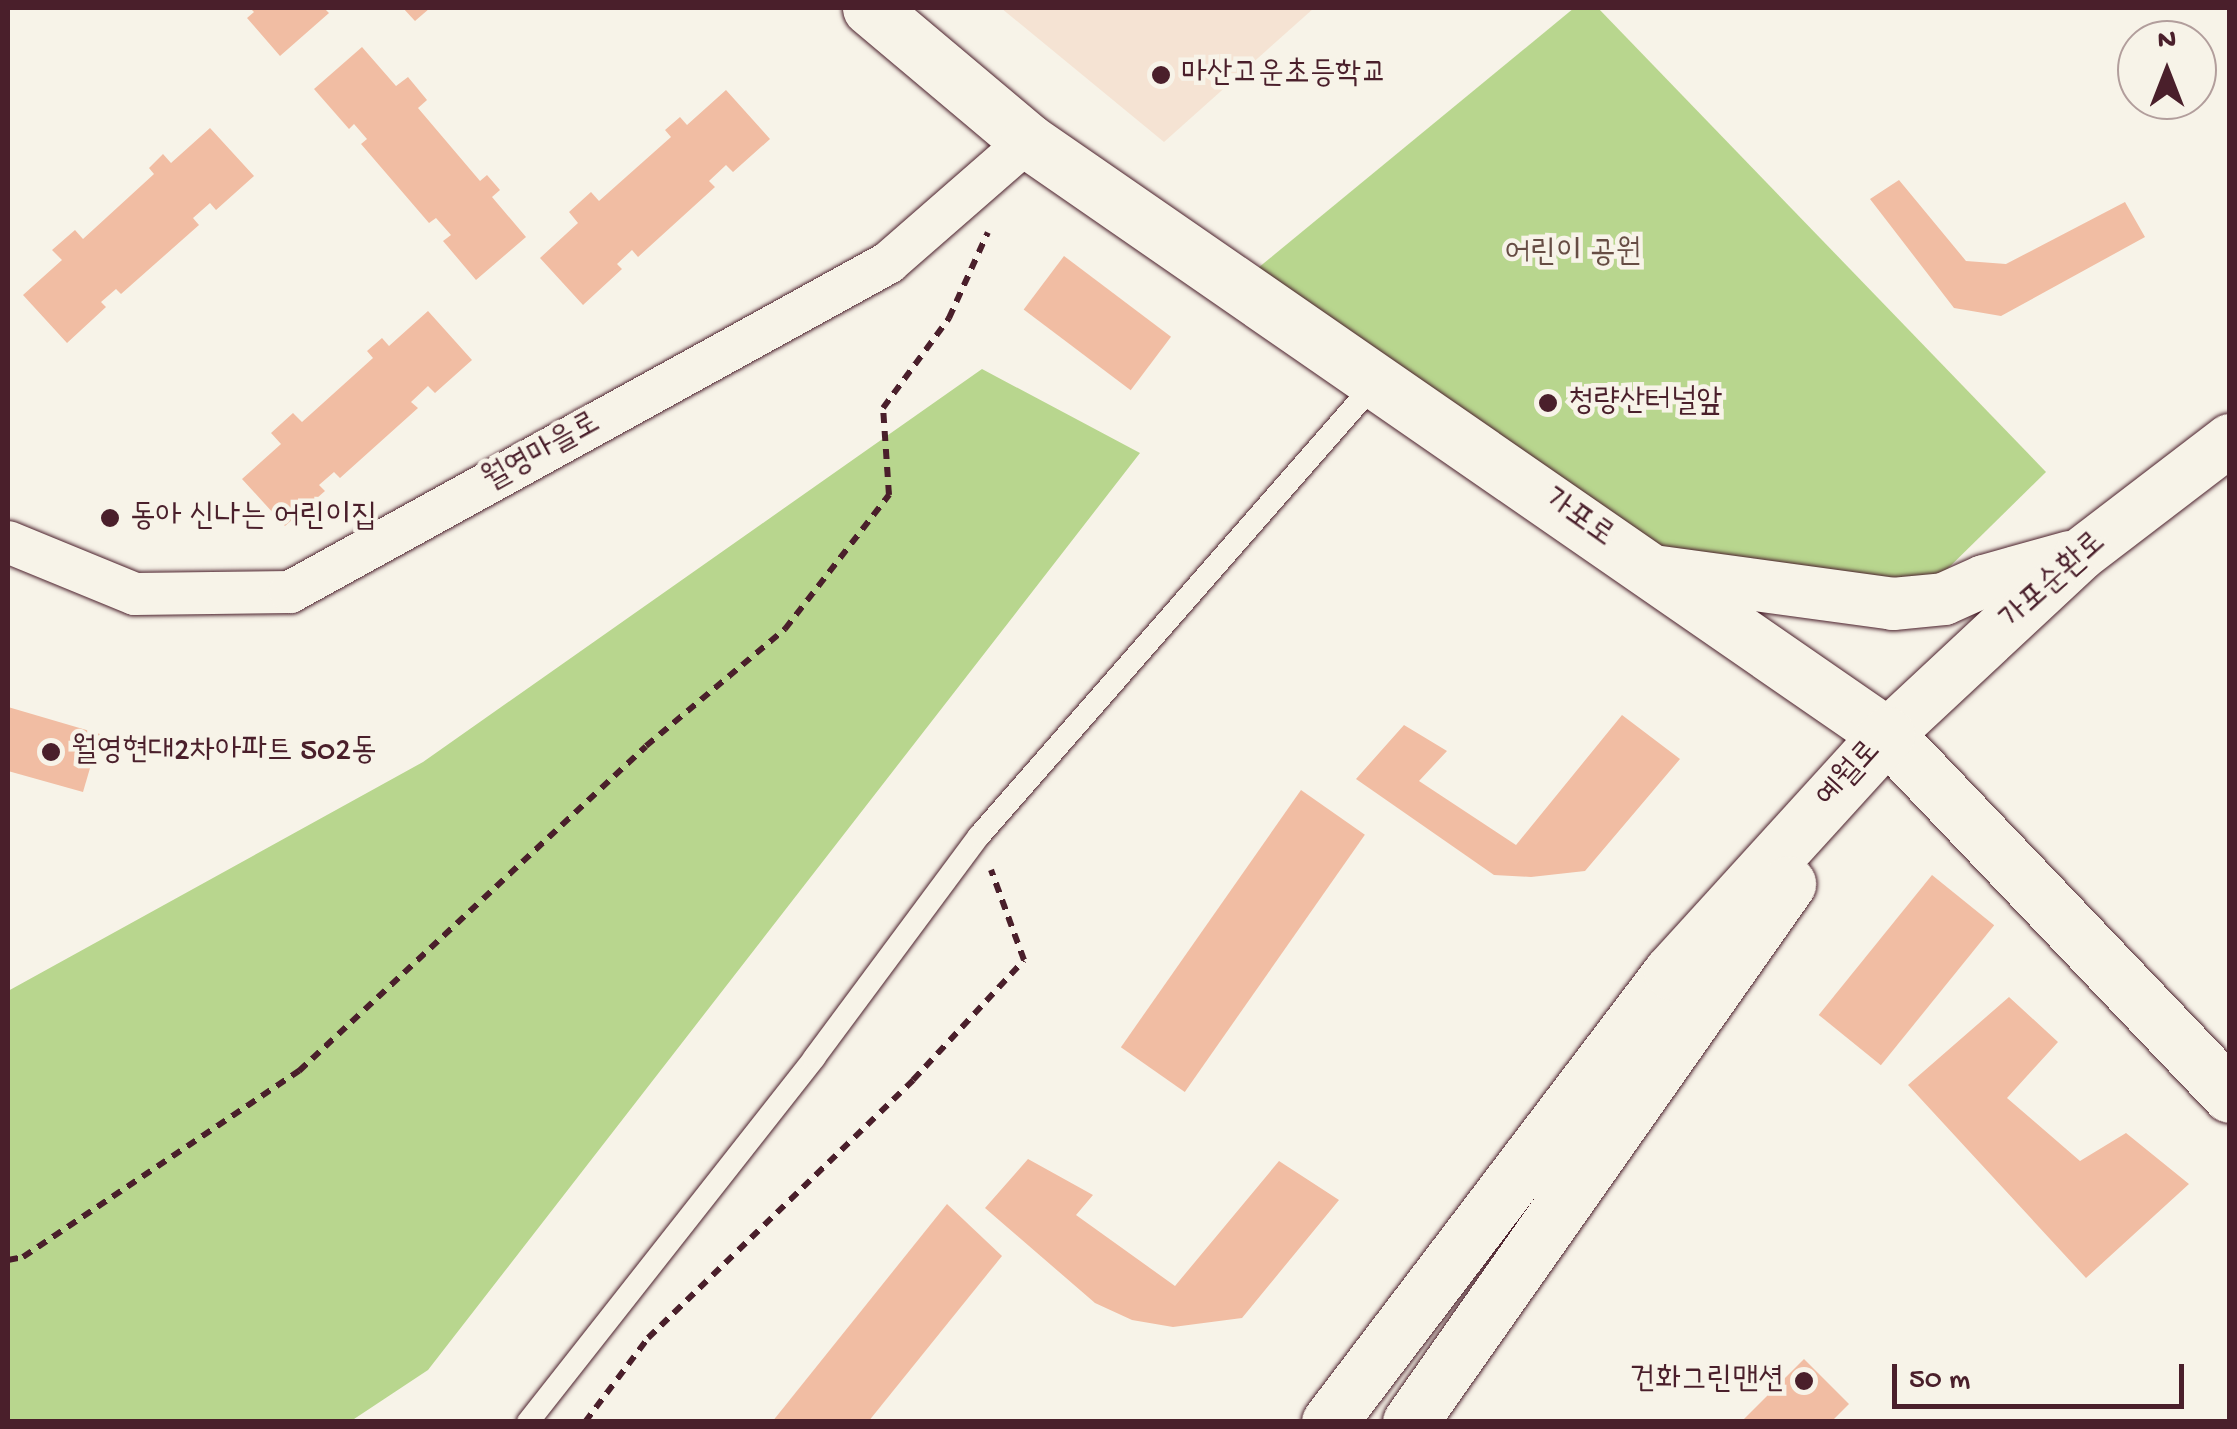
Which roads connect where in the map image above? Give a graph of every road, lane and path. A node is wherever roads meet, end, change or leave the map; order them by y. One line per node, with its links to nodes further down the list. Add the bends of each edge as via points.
1 (870, 8): 2 (main road, 가포로)
2 (1028, 141): 4 (main road, 가포로); 6 (street, 월영마을로, via 888,263 290,592 135,594)
3 (989, 230): 12 (path, via 950,318 883,408 889,495 785,629 646,746 299,1071 23,1257)
4 (1377, 381): 8 (main road, 가포로); 10 (lane)
5 (2230, 440): 7 (street, 가포순환로)
6 (8, 542)
7 (2081, 554): 8 (street, via 1944,600 1893,604); 9 (street, 가포순환로)
8 (1653, 571): 9 (main road, 가포로)
9 (1887, 734): 11 (main road, 가포로); 15 (main road, 예월로, via 1671,972); 16 (main road, 예월로, via 1733,967)
10 (978, 836): 13 (lane, via 814,1058); 14 (path, via 1024,960 913,1080 648,1338)
11 (2230, 1095)
12 (8, 1260)
13 (528, 1422)
14 (585, 1422)
15 (1329, 1422)
16 (1410, 1422)

